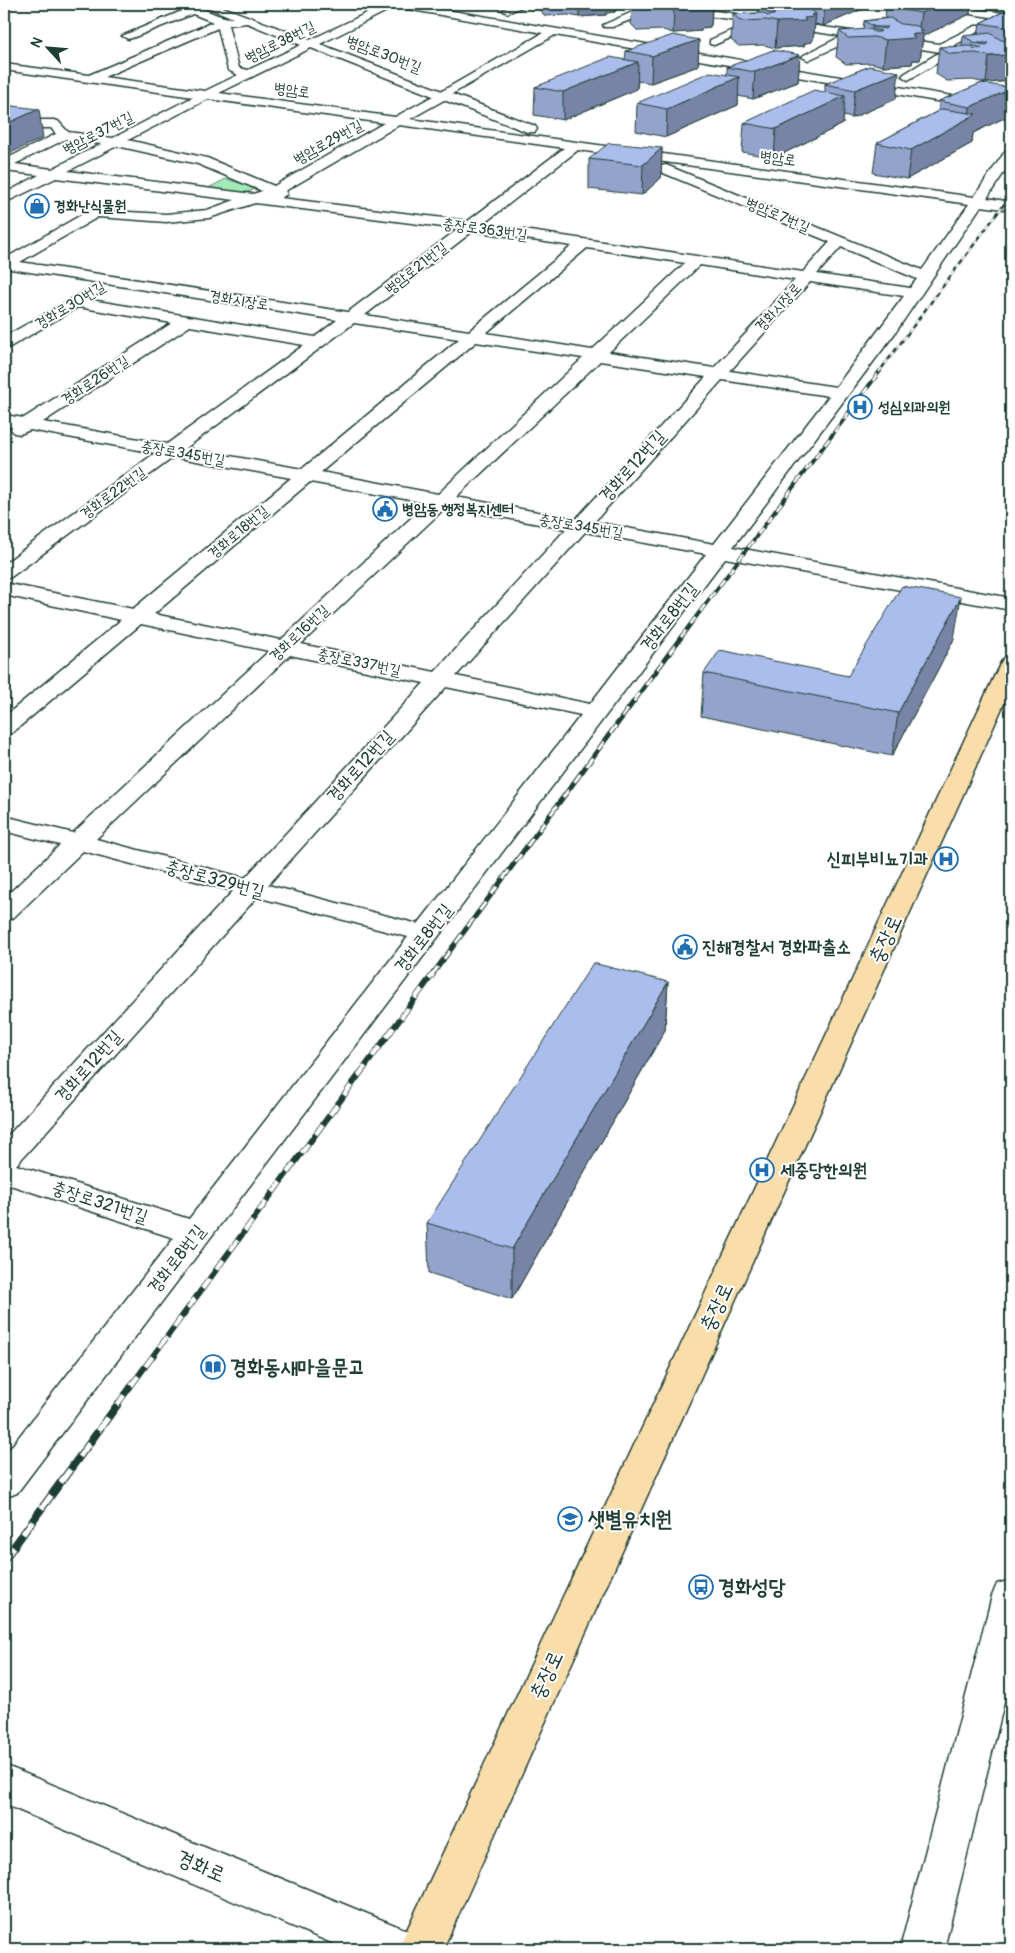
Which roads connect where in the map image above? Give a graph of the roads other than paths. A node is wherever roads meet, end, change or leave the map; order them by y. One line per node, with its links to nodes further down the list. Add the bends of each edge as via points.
1 (206, 4): 8 (street, 병암로30번길)
2 (401, 4): 14 (street); 19 (street, 병암로38번길)
3 (524, 4): 6 (street)
4 (654, 4): 9 (street); 11 (street)
5 (924, 7): 7 (street)
6 (507, 10)
7 (1011, 17)
8 (251, 20): 10 (street); 19 (street, 병암로30번길)
9 (762, 21): 15 (street); 18 (street)
10 (222, 22): 16 (street, via 193,10); 23 (street, via 234,70); 25 (street)
11 (608, 25)
12 (979, 28): 20 (street)
13 (883, 29): 17 (street)
14 (554, 31): 27 (street); 28 (street)
15 (854, 35): 17 (street); 21 (street)
16 (128, 36)
17 (866, 36): 20 (street)
18 (714, 42)
19 (312, 44): 23 (street, 병암로38번길); 27 (street, 병암로30번길)
20 (941, 48): 24 (street, via 947,54)
21 (808, 57)
22 (4, 67): 25 (street, 병암로)
23 (249, 74): 26 (street, 병암로38번길)
24 (908, 76)
25 (91, 79): 26 (street, 병암로)
26 (206, 95): 29 (street, 병암로); 32 (street, 병암로37번길)
27 (444, 95): 29 (street); 33 (street, 병암로)
28 (1011, 110)
29 (399, 121): 33 (street, 병암로); 38 (street, 병암로29번길)
30 (4, 124): 31 (street, via 54,124)
31 (64, 135): 32 (street); 36 (street)
32 (116, 142): 37 (street, 병암로37번길); 38 (street, via 202,161)
33 (575, 146): 34 (street, 병암로); 44 (street, 병암로21번길)
34 (630, 153): 41 (street, 병암로); 45 (street, 병암로7번길)
35 (1011, 153): 41 (street)
36 (4, 166): 37 (street, 충장로363번길)
37 (54, 174): 39 (street, 병암로37번길); 40 (street, 충장로363번길)
38 (274, 192): 40 (street, 경화시장로); 42 (street)
39 (4, 199)
40 (250, 200): 42 (street, 충장로363번길); 48 (street, 경화시장로, via 209,214 166,218 95,213)
41 (977, 201): 43 (street, 병암로); 50 (street)
42 (313, 206): 44 (street, 충장로363번길)
43 (1011, 206)
44 (470, 226): 46 (street, 충장로363번길); 54 (street, 병암로21번길)
45 (839, 241): 49 (street, 경화시장로); 50 (street, 병암로7번길)
46 (584, 243): 47 (street, 충장로363번길); 56 (street)
47 (698, 260): 49 (street, 충장로363번길); 59 (street)
48 (4, 264): 51 (street, 경화시장로)
49 (806, 277): 52 (street, 충장로363번길); 60 (street, 경화시장로)
50 (925, 277): 52 (street)
51 (111, 280): 53 (street, 경화로30번길); 54 (street, 경화시장로)
52 (914, 293): 61 (street)
53 (75, 302): 55 (street); 58 (street, 경화로30번길)
54 (352, 317): 56 (street, 경화시장로); 57 (street, 경화로22번길)
55 (186, 321): 57 (street); 63 (street, 경화로26번길)
56 (472, 336): 59 (street, 경화시장로); 66 (street, 경화로18번길)
57 (318, 342): 65 (street, 경화로22번길)
58 (4, 344)
59 (595, 355): 60 (street, 경화시장로); 67 (street, 경화로16번길)
60 (716, 373): 61 (street, 경화시장로); 68 (street, 경화로12번길)
61 (841, 393): 69 (street, 경화로8번길)
62 (4, 420): 63 (street, 충장로345번길)
63 (27, 425): 64 (street, 경화로26번길); 65 (street, 충장로345번길)
64 (4, 440)
65 (170, 451): 66 (street, 충장로345번길); 70 (street, 경화로22번길)
66 (306, 476): 67 (street, 충장로345번길); 73 (street, 경화로18번길)
67 (440, 500): 68 (street, 충장로345번길); 74 (street, 경화로16번길)
68 (578, 525): 69 (street, 충장로345번길); 76 (street, 경화로12번길)
69 (720, 551): 72 (street, 충장로345번길); 77 (street, 경화로8번길)
70 (4, 573)
71 (4, 589): 73 (street, 충장로337번길)
72 (1011, 604)
73 (137, 616): 74 (street, 충장로337번길); 78 (street, 경화로18번길)
74 (285, 647): 76 (street, 충장로337번길); 80 (street, 경화로16번길)
75 (1011, 664): 91 (main road, 충장로)
76 (439, 679): 77 (street, 충장로337번길); 81 (street, 경화로12번길)
77 (597, 712): 83 (street, 경화로8번길)
78 (4, 728)
79 (4, 823): 80 (street, 충장로329번길)
80 (77, 843): 81 (street, 충장로329번길); 82 (street, 경화로16번길)
81 (250, 888): 83 (street, 충장로329번길); 84 (street, 경화로12번길)
82 (4, 912)
83 (426, 934): 86 (street, 경화로8번길)
84 (4, 1159)
85 (4, 1172): 86 (street, 충장로321번길)
86 (196, 1233): 87 (street, 경화로8번길)
87 (4, 1483)
88 (1011, 1596): 92 (street)
89 (4, 1784): 90 (street, 경화로)
90 (398, 1949)
91 (420, 1949)
92 (922, 1949)

